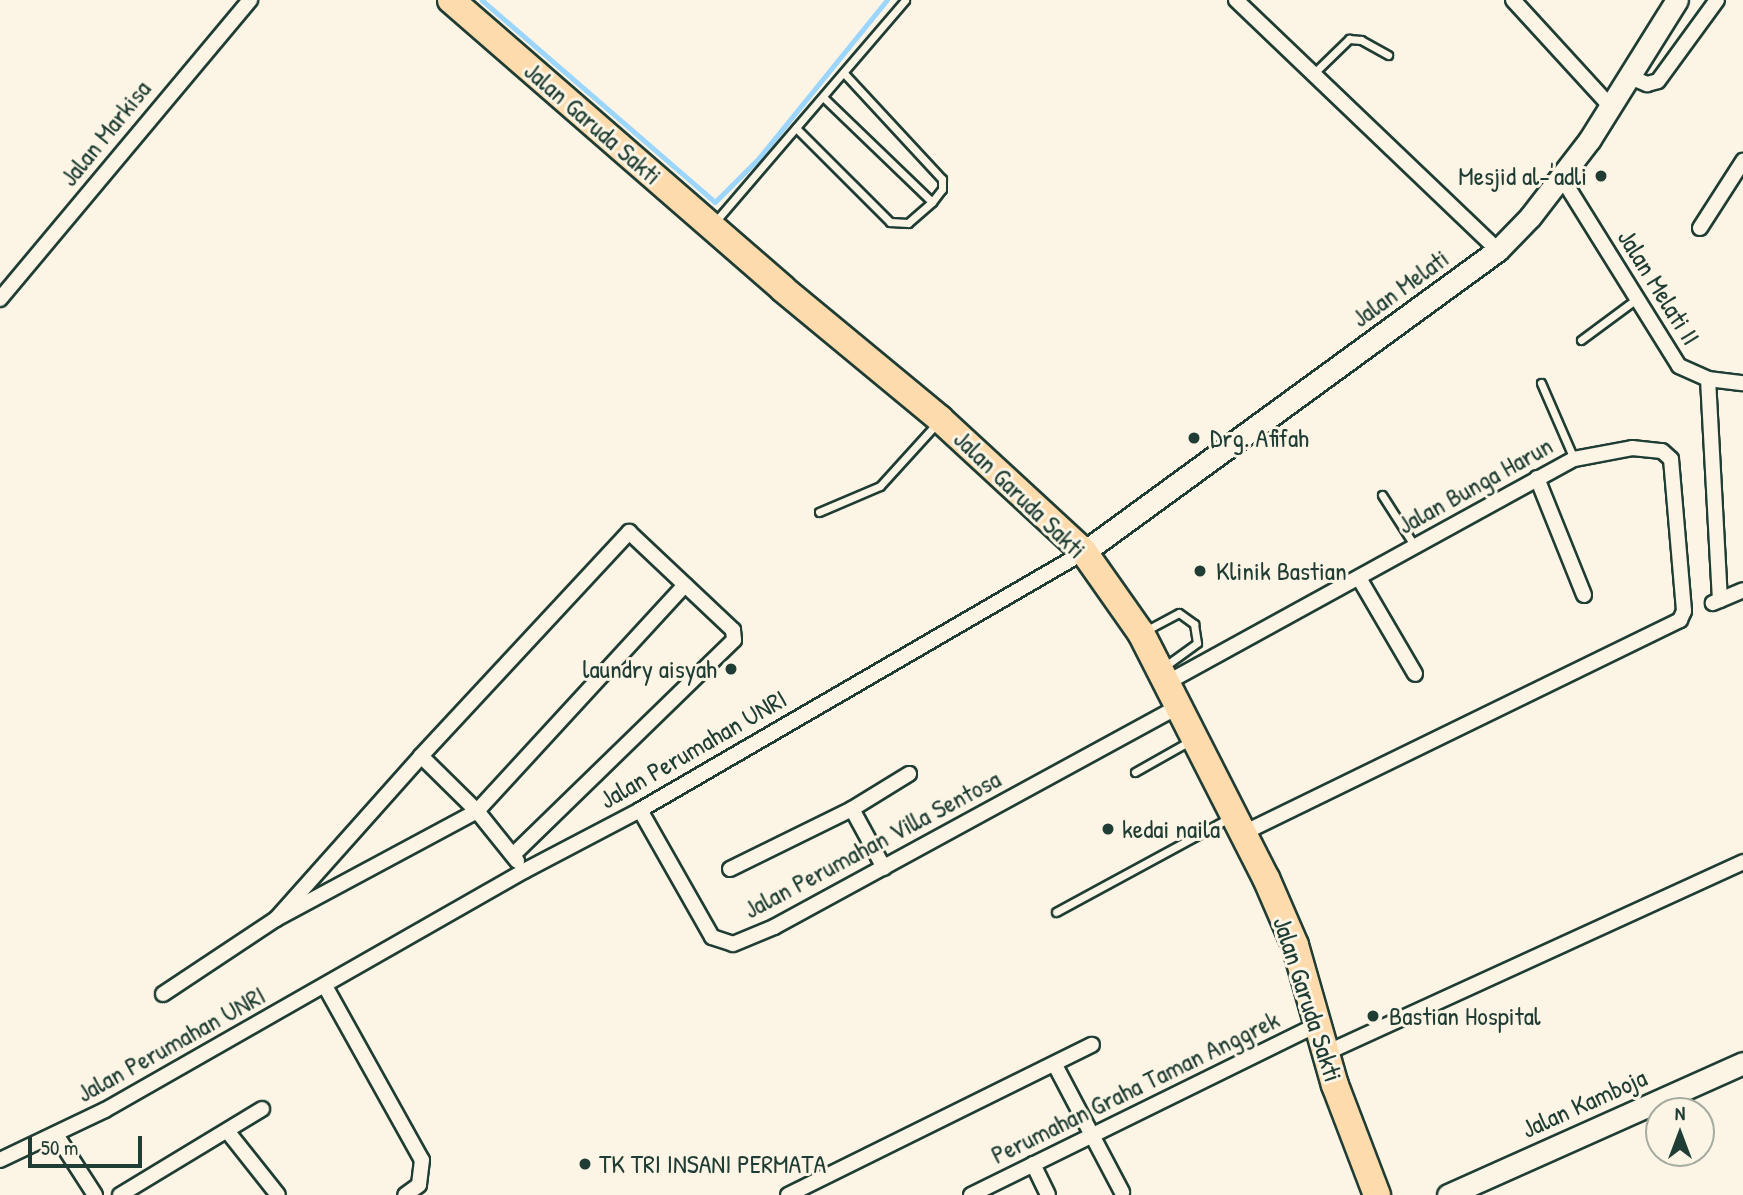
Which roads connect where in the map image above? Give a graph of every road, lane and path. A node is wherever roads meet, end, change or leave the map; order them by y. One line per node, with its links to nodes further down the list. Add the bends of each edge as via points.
1 (250, 0): 21 (street, Jalan Markisa)
2 (451, 0): 18 (highway, Jalan Garuda Sakti)
3 (905, 0): 9 (lane)
4 (1236, 0): 10 (street)
5 (1513, 0): 13 (street)
6 (1677, 0): 11 (main road, Jalan Melati)
7 (1717, 0): 11 (street, via 1658,81 1647,84)
8 (1388, 55): 10 (lane, via 1361,40 1349,39)
9 (844, 73): 12 (lane); 17 (lane, via 934,167 943,185)
10 (1312, 75): 20 (street)
11 (1628, 76): 13 (main road, Jalan Melati)
12 (823, 97): 14 (lane); 17 (lane)
13 (1610, 106): 16 (main road, Jalan Melati)
14 (796, 128): 17 (lane, via 890,222 908,223); 18 (lane)
15 (1743, 161): 19 (street)
16 (1562, 178): 20 (main road, Jalan Melati); 22 (street, Jalan Melati II)
17 (932, 202)
18 (712, 225): 27 (highway, Jalan Garuda Sakti)
19 (1700, 228)
20 (1498, 250): 33 (main road, Jalan Melati)
21 (0, 299)
22 (1635, 300): 23 (lane); 24 (street, Jalan Melati II, via 1679,366)
23 (1581, 340)
24 (1708, 379): 26 (street, Jalan Melati II); 36 (street, via 1717,602)
25 (1541, 383): 28 (lane)
26 (1743, 383)
27 (940, 419): 31 (lane, via 880,486); 33 (highway, Jalan Garuda Sakti)
28 (1574, 458): 29 (street, Jalan Bunga Harun); 49 (street, Jalan Bunga Harun, via 1632,448 1669,456 1684,611 1680,620)
29 (1537, 478): 32 (street, Jalan Bunga Harun); 37 (street)
30 (1382, 495): 32 (lane)
31 (819, 512)
32 (1414, 545): 34 (street, Jalan Bunga Harun)
33 (1084, 552): 38 (highway, Jalan Garuda Sakti); 47 (street, Jalan Perumahan UNRI)
34 (1359, 578): 39 (street); 40 (street, Jalan Bunga Harun)
35 (685, 584): 43 (street, via 629,532); 48 (street); 50 (street, via 733,630 734,640)
36 (1743, 590)
37 (1584, 595)
38 (1141, 633): 40 (highway, Jalan Garuda Sakti); 40 (lane, via 1179,613 1194,624 1197,643)
39 (1415, 674)
40 (1165, 675): 41 (highway, Jalan Garuda Sakti)
41 (1182, 705): 42 (highway, Jalan Garuda Sakti); 52 (street, Jalan Perumahan Villa Sentosa)
42 (1197, 737): 44 (lane); 49 (highway, Jalan Garuda Sakti)
43 (421, 756): 48 (street); 56 (street)
44 (1135, 772)
45 (909, 774): 46 (street)
46 (852, 809): 52 (street); 53 (street)
47 (640, 810): 52 (street, Jalan Perumahan Villa Sentosa, via 712,937 723,943 733,944 774,927); 54 (street, Jalan Perumahan UNRI)
48 (477, 811): 50 (street); 56 (street)
49 (1239, 824): 55 (lane); 59 (highway, Jalan Garuda Sakti, via 1296,945)
50 (513, 855): 54 (street)
51 (1743, 862): 61 (street)
52 (884, 868)
53 (730, 869)
54 (524, 871): 57 (street, Jalan Perumahan UNRI)
55 (1056, 912)
56 (276, 919): 58 (street)
57 (325, 986): 67 (street, Jalan Perumahan UNRI); 74 (street, via 422,1160 419,1185)
58 (163, 994)
59 (1321, 1023): 61 (highway, Jalan Garuda Sakti); 66 (street, Perumahan Graha Taman Anggrek)
60 (1092, 1045): 63 (street)
61 (1326, 1053): 78 (highway, Jalan Garuda Sakti)
62 (1743, 1063): 79 (main road, Jalan Kamboja)
63 (1055, 1065): 66 (street); 75 (street)
64 (262, 1110): 65 (street)
65 (228, 1132): 72 (street); 73 (street)
66 (1091, 1135): 69 (street, Perumahan Graha Taman Anggrek); 70 (street)
67 (57, 1136): 68 (street, Jalan Perumahan UNRI); 71 (street)
68 (0, 1160)
69 (1033, 1164): 76 (street, Perumahan Graha Taman Anggrek); 77 (street)
70 (1122, 1192)
71 (95, 1195)
72 (120, 1195)
73 (278, 1195)
74 (405, 1195)
75 (788, 1195)
76 (971, 1195)
77 (1048, 1195)
78 (1377, 1195)
79 (1448, 1195)

